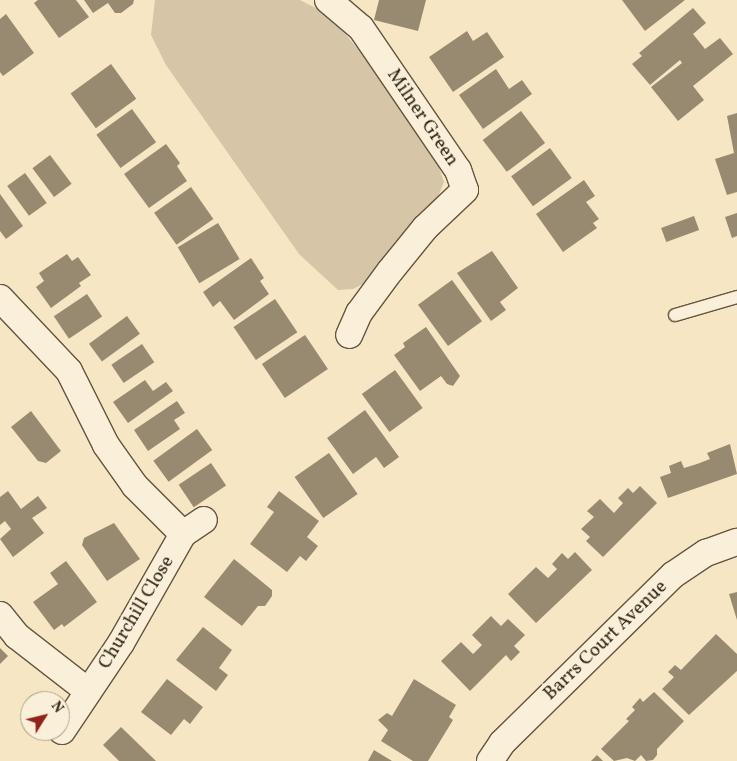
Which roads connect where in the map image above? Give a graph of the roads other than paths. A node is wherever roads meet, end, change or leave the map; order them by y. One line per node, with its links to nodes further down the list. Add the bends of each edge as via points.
1 (328, 0): 5 (street, Milner Green, via 361,28 458,170 465,190 425,228 390,271 359,314)
2 (737, 297): 4 (lane)
3 (0, 298): 8 (street, Churchill Close, via 70,372 106,446 135,486 194,527)
4 (675, 316)
5 (349, 335)
6 (737, 542): 10 (street, Barrs Court Avenue, via 706,554 673,575 502,742)
7 (0, 615): 8 (street, Churchill Close, via 17,636)
8 (88, 691): 9 (street, Churchill Close)
9 (70, 719)
10 (490, 761)

